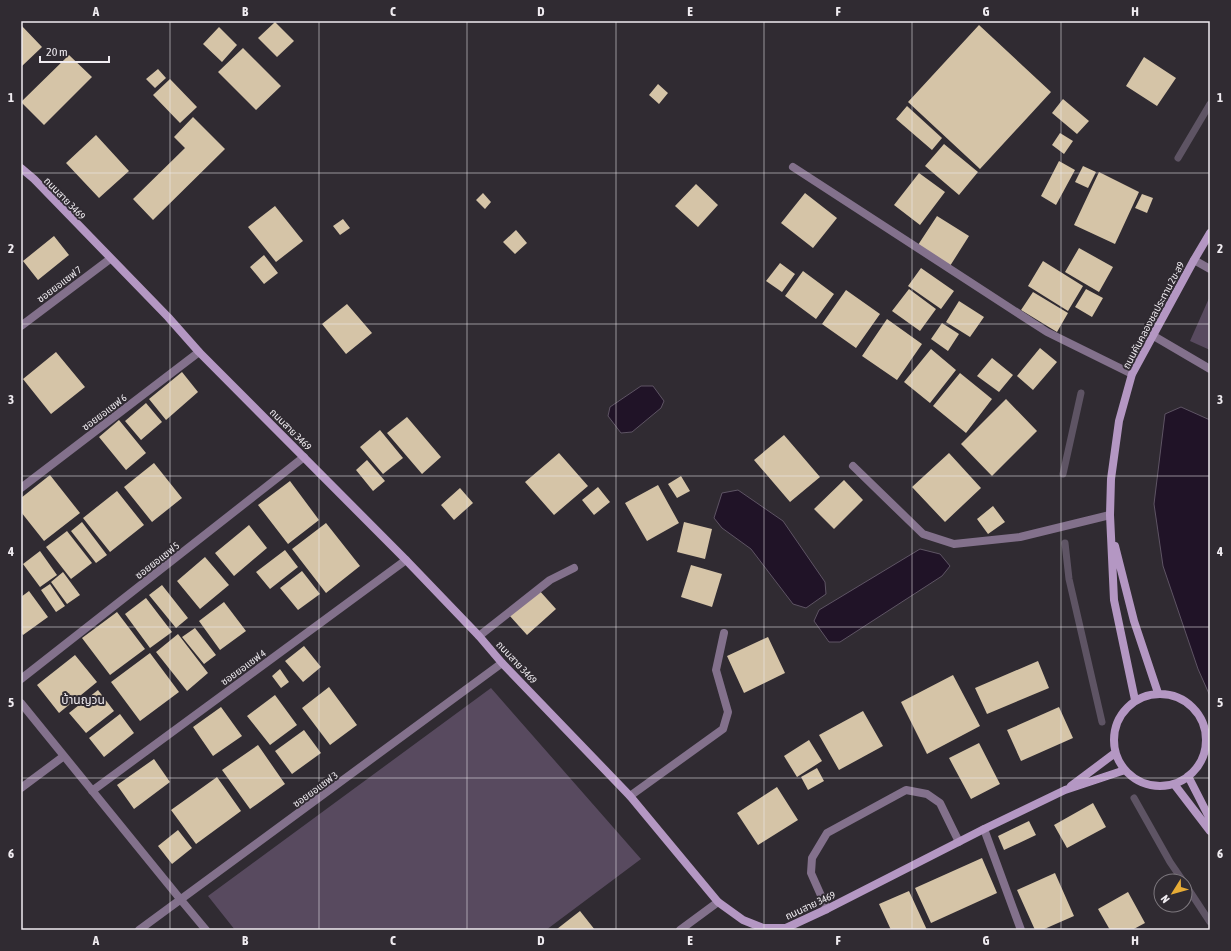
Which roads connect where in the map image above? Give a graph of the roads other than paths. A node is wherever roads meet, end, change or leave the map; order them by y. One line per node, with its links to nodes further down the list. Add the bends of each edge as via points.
1 (793, 167): 11 (street, via 1047,332)
2 (23, 172): 4 (street, ถนนสาย 3469)
3 (1210, 233): 5 (street, ถนนคันคลองชลประทาน 2ข-ส9)
4 (110, 259): 7 (street, ซอยยอแซฟ 7); 9 (street, ถนนสาย 3469)
5 (1194, 260): 6 (street); 8 (street, ถนนคันคลองชลประทาน 2ข-ส9)
6 (1210, 269)
7 (21, 326)
8 (1152, 335): 10 (street); 11 (street, ถนนคันคลองชลประทาน 2ข-ส9)
9 (200, 352): 12 (street, ถนนสาย 3469); 14 (street, ซอยยอแซฟ 6)
10 (1210, 369)
11 (1132, 374): 15 (street, ถนนคันคลองชลประทาน 2ข-ส9, via 1119,422 1111,479)
12 (304, 457): 17 (street, ถนนสาย 3469); 22 (street, ซอยยอแซฟ 5)
13 (853, 466): 15 (street, via 923,534 954,544 1020,537)
14 (21, 488)
15 (1110, 515): 16 (street, ถนนคันคลองชลประทาน 2ข-ส9)
16 (1111, 530): 23 (street, ถนนคันคลองชลประทาน 2ข-ส9, via 1134,621); 24 (street, ถนนคันคลองชลประทาน 2ข-ส9, via 1114,600)
17 (406, 560): 20 (street, ถนนสาย 3469); 33 (street, ซอยยอแซฟ 4)
18 (574, 568): 20 (street, via 550,580)
19 (724, 633): 34 (street, via 716,670 728,712 723,729)
20 (479, 636): 21 (street, ถนนสาย 3469)
21 (502, 663): 34 (street, ถนนสาย 3469); 39 (street, ซอยยอแซฟ 3)
22 (21, 679)
23 (1158, 693): 24 (street); 29 (street, via 1182,699 1199,715 1204,726 1205,751 1200,762)
24 (1135, 700): 26 (street, via 1118,718 1114,729)
25 (21, 703): 27 (street)
26 (1115, 753): 28 (street); 32 (street, ถนนสาย 3469)
27 (64, 756): 31 (street); 33 (street)
28 (1125, 770): 30 (street, via 1138,781 1149,785); 32 (street, ถนนสาย 3469)
29 (1188, 776): 30 (street); 35 (street)
30 (1174, 784): 37 (street)
31 (21, 788)
32 (1065, 790): 36 (street, ถนนสาย 3469)
33 (92, 791): 39 (street)
34 (630, 796): 40 (street, ถนนสาย 3469)
35 (1210, 819)
36 (984, 829): 38 (street, ถนนสาย 3469); 46 (street)
37 (1210, 831)
38 (959, 842): 41 (street, ถนนสาย 3469); 41 (street, via 940,803 926,794 906,790 827,833 812,858 811,873)
39 (181, 900): 43 (street, ซอยยอแซฟ 3); 44 (street)
40 (718, 902): 42 (street, ถนนสาย 3469, via 743,920 763,928); 45 (street)
41 (827, 909): 42 (street, ถนนสาย 3469)
42 (786, 929)
43 (139, 930)
44 (206, 930)
45 (680, 930)
46 (1021, 930)

